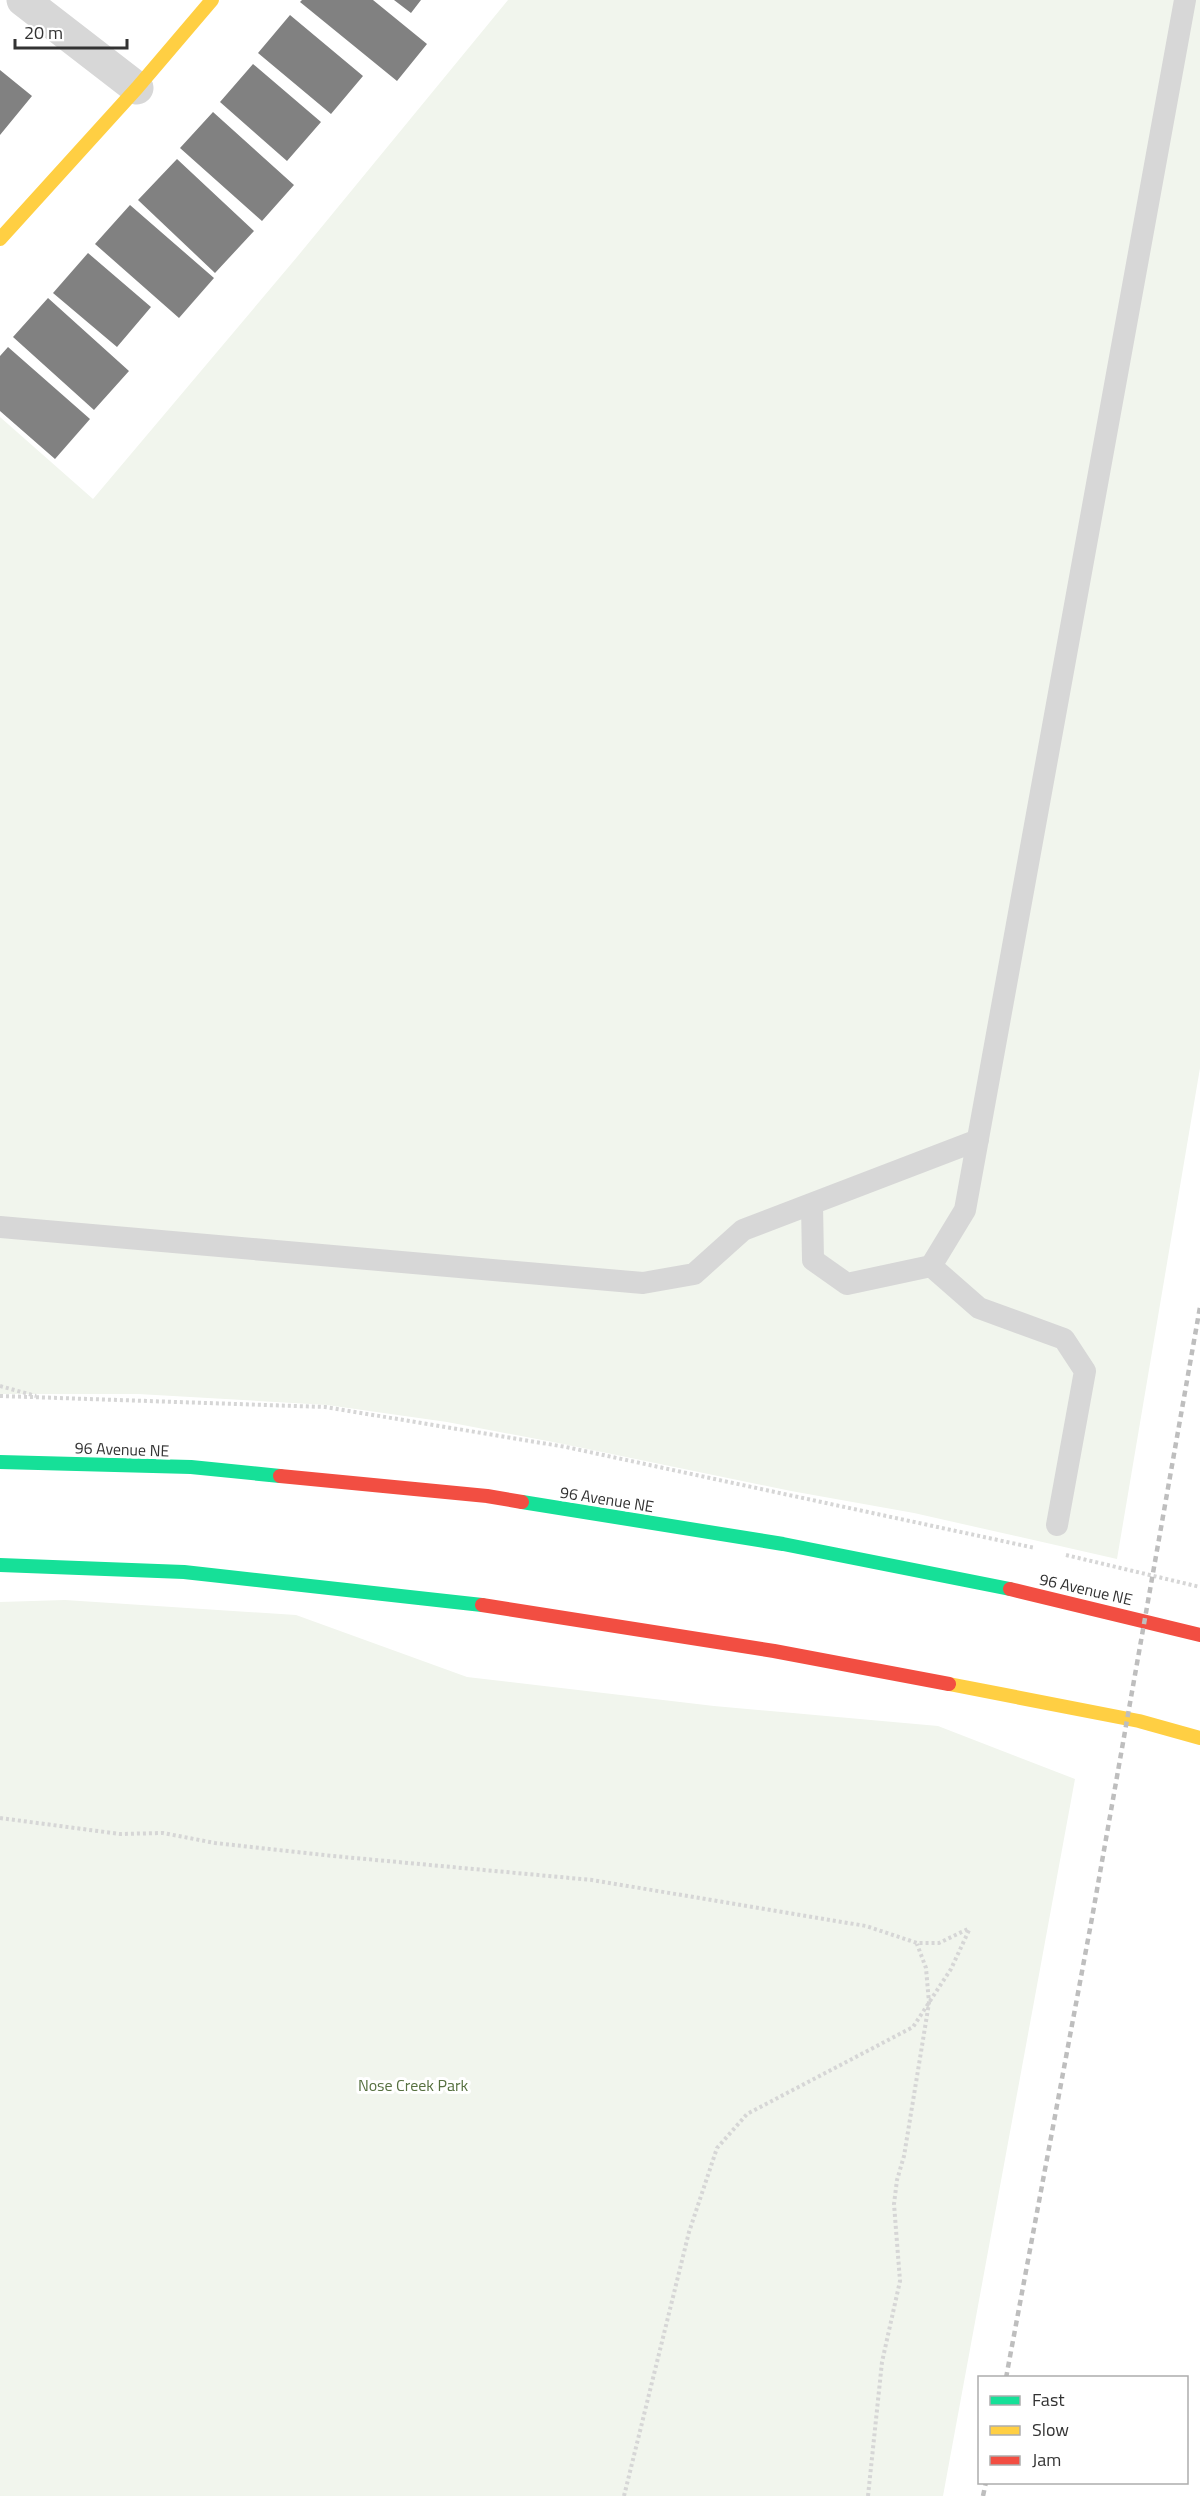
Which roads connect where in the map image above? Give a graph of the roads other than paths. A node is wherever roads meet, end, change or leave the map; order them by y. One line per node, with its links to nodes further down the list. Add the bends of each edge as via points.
1 (23, 0): 4 (street)
2 (213, 0): 4 (main road)
3 (1185, 0): 6 (lane)
4 (137, 88): 5 (main road)
5 (0, 238)
6 (978, 1140): 7 (lane); 9 (lane, via 965,1210)
7 (812, 1204): 8 (lane, via 742,1230 694,1274 643,1283); 9 (lane, via 813,1260 847,1284)
8 (0, 1227)
9 (931, 1266): 11 (lane, via 979,1308 1064,1339 1085,1371)
10 (0, 1462): 13 (main road, 96 Avenue NE, via 191,1467 487,1496 783,1544 1004,1587)
11 (1057, 1525)
12 (0, 1565): 14 (main road, via 184,1572 478,1604 774,1651 1139,1721)
13 (1200, 1635)
14 (1200, 1738)

